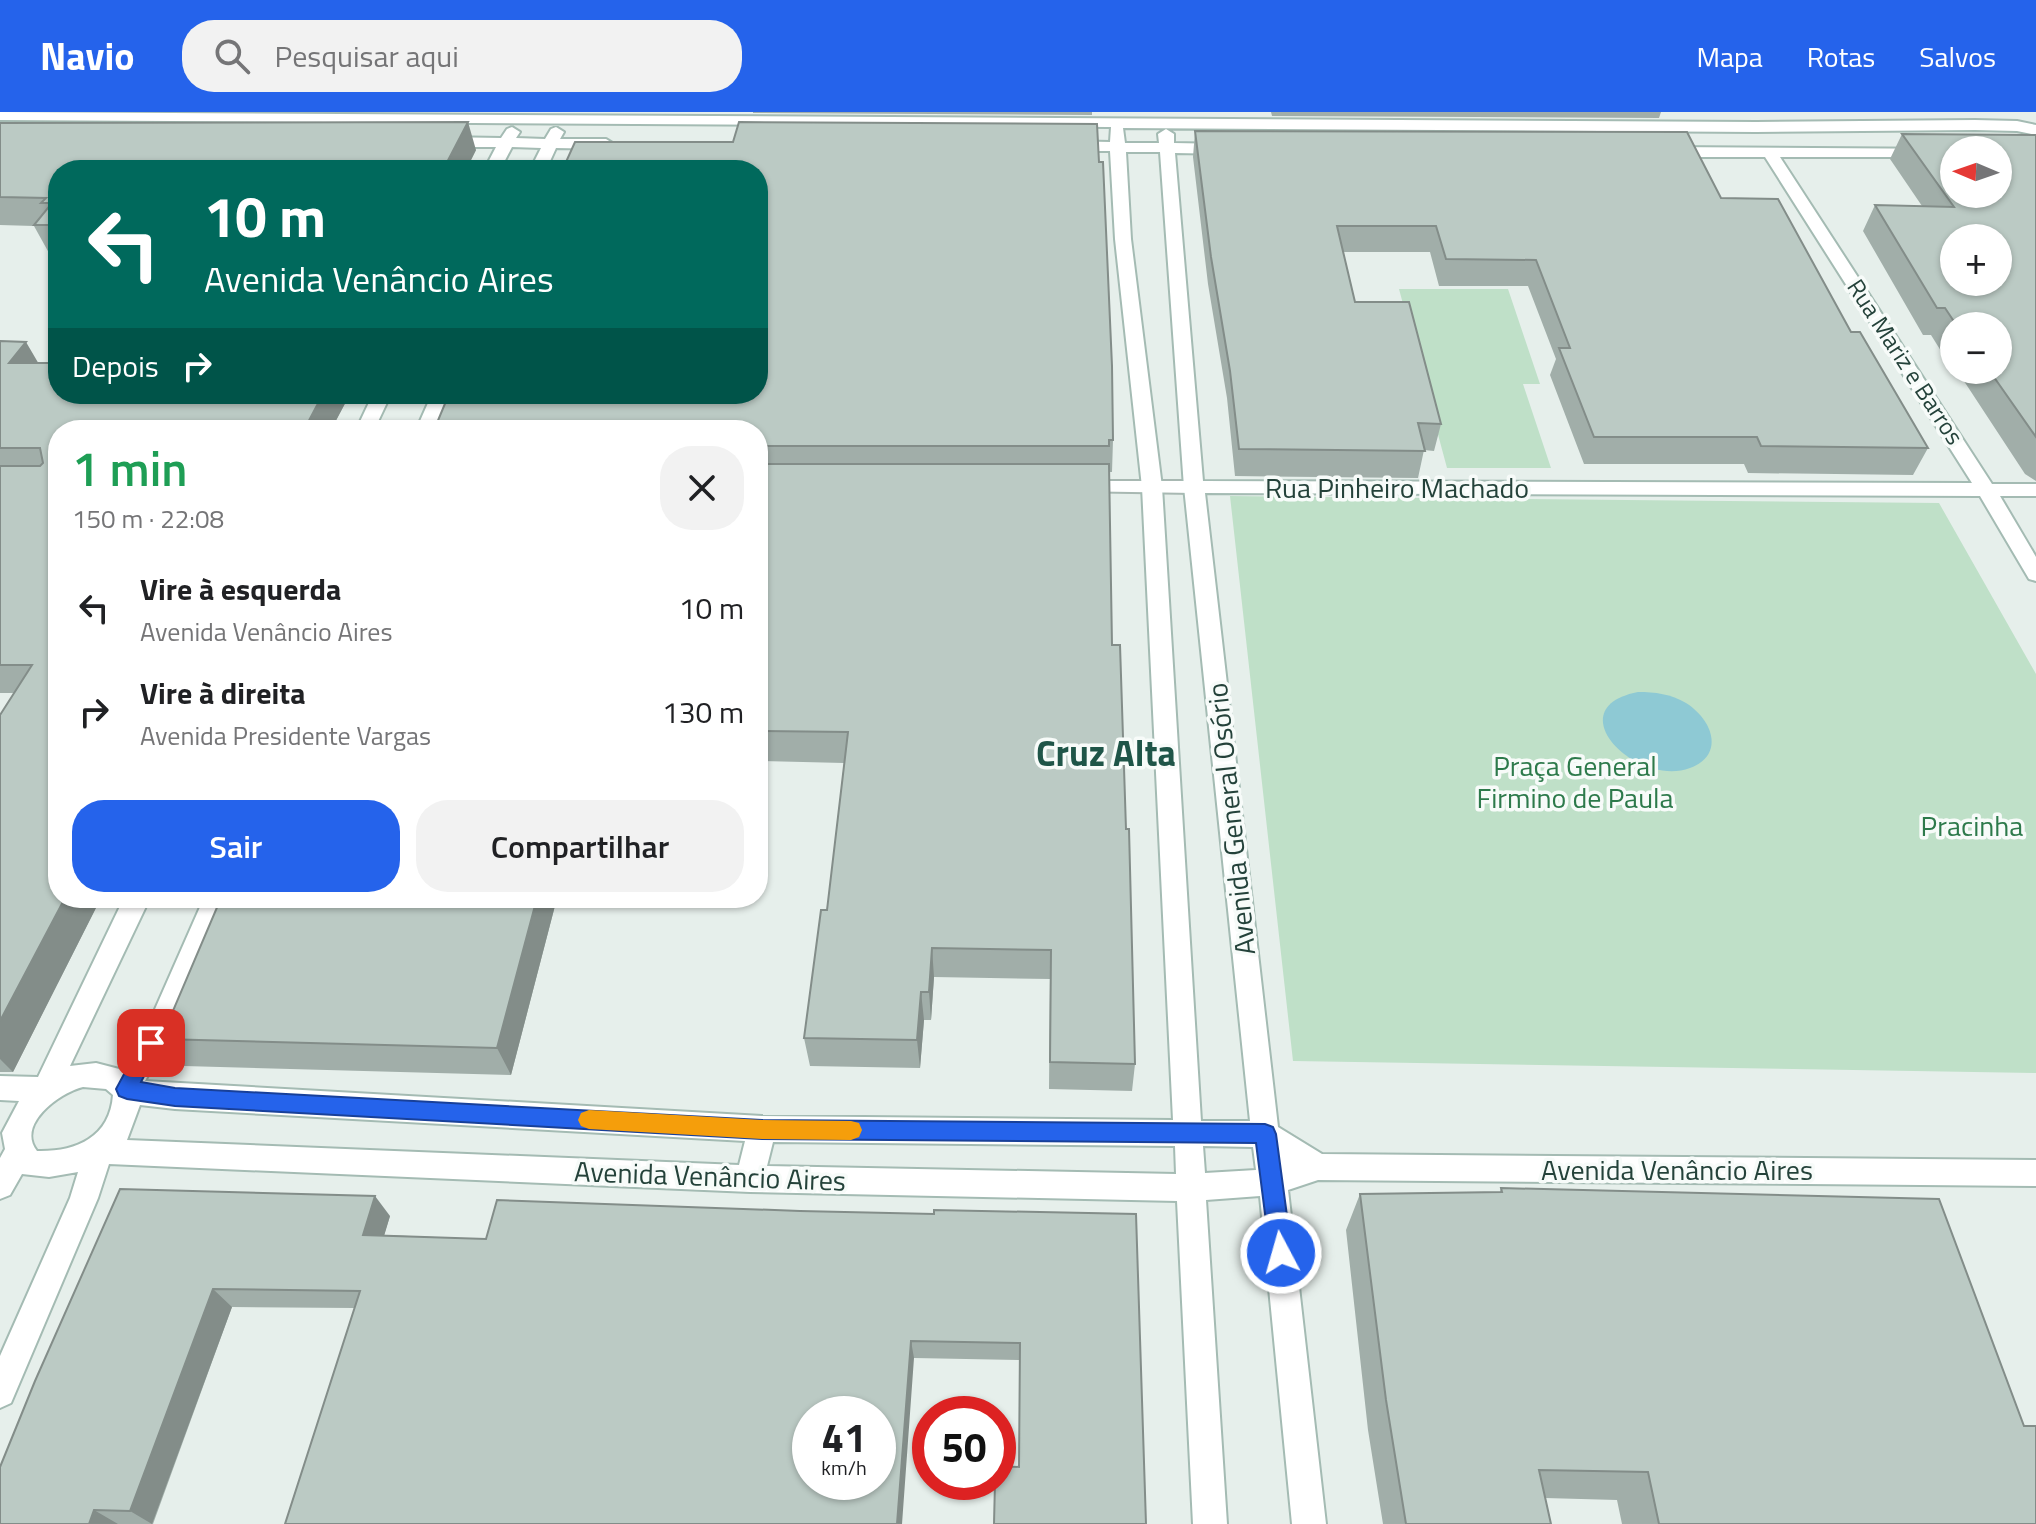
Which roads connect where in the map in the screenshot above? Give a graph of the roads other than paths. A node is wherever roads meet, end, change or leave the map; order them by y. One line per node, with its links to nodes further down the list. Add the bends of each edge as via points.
1 (1747, 112): 7 (main road)
2 (522, 115): 3 (main road); 4 (main road); 10 (main road)
3 (564, 115): 5 (main road); 11 (main road)
4 (0, 116)
5 (1116, 117): 6 (main road); 14 (main road, Avenida General Osório)
6 (1165, 118): 7 (main road); 15 (main road, Avenida General Osório)
7 (1756, 127): 8 (main road, via 1975,125); 19 (main road, via 1788,140 1786,149); 19 (main road, via 1739,130 1736,139 1751,150)
8 (2036, 130)
9 (427, 142): 10 (main road)
10 (506, 143): 11 (main road); 20 (main road)
11 (550, 144): 12 (main road); 21 (main road)
12 (629, 144)
13 (1055, 146): 14 (main road)
14 (1118, 146): 15 (main road); 23 (main road, Avenida General Osório, via 1123,239)
15 (1167, 148): 16 (main road); 24 (main road, Avenida General Osório)
16 (1246, 149)
17 (1643, 152): 19 (main road)
18 (1940, 152): 19 (main road)
19 (1770, 153): 26 (main road, Rua Mariz e Barros)
20 (497, 160)
21 (543, 160)
22 (1057, 487): 23 (main road, Rua Pinheiro Machado)
23 (1152, 487): 24 (main road, Rua Pinheiro Machado); 34 (main road, Avenida General Osório)
24 (1194, 487): 26 (main road, Rua Pinheiro Machado); 35 (main road, Avenida General Osório)
25 (2036, 490): 26 (main road, Rua Pinheiro Machado)
26 (1986, 491): 27 (main road, Rua Mariz e Barros)
27 (2036, 574)
28 (132, 908): 31 (main road)
29 (213, 908): 32 (main road)
30 (0, 1088): 31 (main road)
31 (47, 1089): 32 (main road, via 87,1076 111,1078); 36 (main road, via 33,1101)
32 (127, 1089): 33 (main road, Avenida Venâncio Aires, via 175,1097); 37 (main road, via 128,1110 115,1135)
33 (762, 1129): 34 (main road, Avenida Venâncio Aires); 40 (main road)
34 (1187, 1133): 35 (main road, Avenida Venâncio Aires); 43 (main road, Avenida General Osório)
35 (1265, 1134): 38 (main road); 41 (main road, Avenida General Osório)
36 (9, 1150): 37 (main road, via 30,1164 53,1166); 42 (main road)
37 (99, 1150): 40 (main road, Avenida Venâncio Aires); 44 (main road, via 84,1198)
38 (1318, 1167): 39 (main road, Avenida Venâncio Aires); 41 (main road, Avenida Venâncio Aires)
39 (2036, 1173)
40 (750, 1179): 43 (main road, Avenida Venâncio Aires)
41 (1273, 1182): 43 (main road, Avenida Venâncio Aires); 46 (main road, Avenida General Osório)
42 (0, 1186)
43 (1189, 1188): 45 (main road, Avenida General Osório)
44 (0, 1392)
45 (1210, 1524)
46 (1309, 1524)

